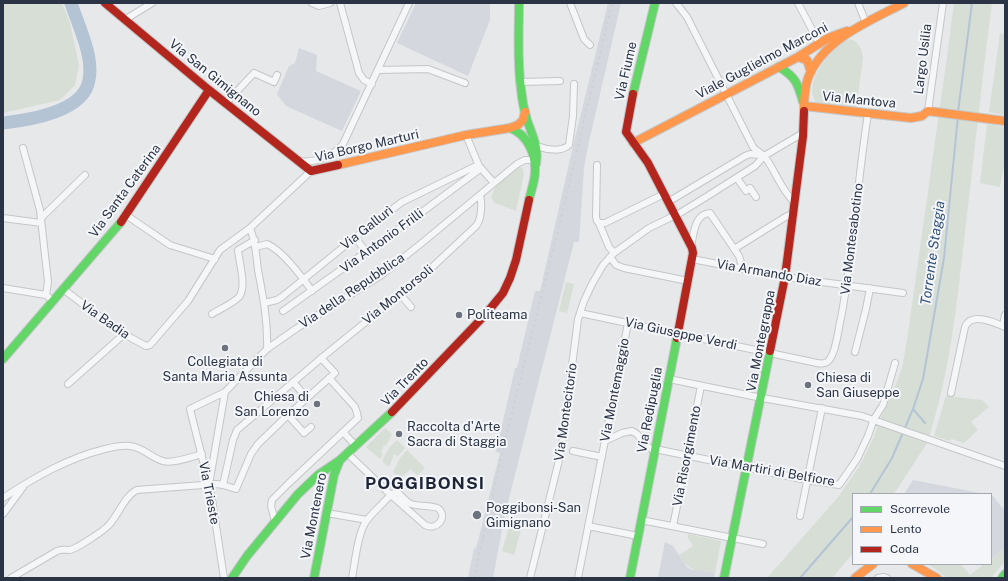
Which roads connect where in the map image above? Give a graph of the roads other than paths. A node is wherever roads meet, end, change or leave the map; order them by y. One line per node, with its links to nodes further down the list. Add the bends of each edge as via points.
1 (105, 3): 17 (main road, Via San Gimignano)
2 (152, 3): 17 (street)
3 (312, 3): 4 (street, via 321,6)
4 (330, 3)
5 (340, 3): 30 (street, via 359,73 364,80)
6 (409, 3): 24 (street)
7 (519, 3): 28 (main road)
8 (570, 3): 21 (street, via 584,38)
9 (655, 3): 43 (main road, Via Fiume, via 626,128)
10 (676, 3): 33 (street, via 687,17)
11 (798, 3): 20 (street)
12 (858, 3): 18 (street)
13 (904, 3): 18 (main road, Viale Guglielmo Marconi)
14 (938, 3): 16 (street, Largo Usilia)
15 (943, 3): 16 (street, Largo Usilia)
16 (941, 11): 36 (street, Largo Usilia)
17 (126, 19): 32 (main road, Via San Gimignano)
18 (866, 23): 19 (main road, Viale Guglielmo Marconi)
19 (850, 32): 20 (main road, Viale Guglielmo Marconi, via 840,33); 25 (main road, via 826,50)
20 (819, 43): 22 (main road, Viale Guglielmo Marconi)
21 (590, 45)
22 (798, 57): 23 (main road, Viale Guglielmo Marconi); 25 (main road, via 807,60)
23 (778, 67): 33 (main road, Viale Guglielmo Marconi); 35 (main road, via 794,78)
24 (378, 70): 29 (street, via 428,69); 30 (street)
25 (811, 72): 35 (main road)
26 (277, 75): 34 (street, via 274,82 254,73)
27 (560, 81): 28 (street)
28 (519, 82): 37 (main road)
29 (465, 83)
30 (372, 84): 47 (street, via 341,146 319,160)
31 (574, 84): 44 (street, via 570,145 551,150)
32 (209, 90): 34 (main road, Via San Gimignano); 61 (main road, Via Santa Caterina)
33 (727, 95): 43 (main road, Viale Guglielmo Marconi); 46 (street, via 753,146)
34 (226, 103): 47 (main road, Via San Gimignano)
35 (804, 106): 38 (main road, Via Mantova); 41 (main road, Via Montegrappa)
36 (928, 111): 38 (main road, Via Mantova, via 922,116 911,118); 39 (main road, Via Mantova)
37 (525, 112): 40 (main road, via 520,123); 44 (main road)
38 (868, 114): 79 (street, Via Montesabotino)
39 (1005, 122)
40 (510, 128): 42 (main road, Via Borgo Marturi); 48 (main road, via 518,130 523,136 529,145)
41 (803, 133): 46 (street); 59 (main road, Via Montegrappa)
42 (466, 135): 50 (street); 51 (main road, Via Borgo Marturi)
43 (633, 143): 55 (main road, Via Fiume, via 648,163)
44 (537, 146): 48 (main road, Via Trento, via 538,156)
45 (23, 148): 64 (street)
46 (764, 156): 53 (street, Via Montecitorio); 58 (street, via 748,154); 59 (street)
47 (298, 161): 51 (main road, Via San Gimignano)
48 (534, 163): 54 (street, Via della Repubblica, via 528,159 521,161); 122 (main road, Via Trento, via 534,184 516,260 502,293 482,319 386,418)
49 (597, 165): 65 (street, via 596,219)
50 (479, 167): 54 (street); 67 (street, Via Gallurì, via 405,200); 71 (street, Via Antonio Frilli)
51 (311, 171): 66 (street, Via Borgo Marturi)
52 (85, 175): 64 (street)
53 (737, 178): 57 (street, via 746,191 750,188); 62 (street, Via Montecitorio)
54 (494, 183): 56 (street, Via della Repubblica)
55 (664, 194): 58 (main road, Via Fiume); 65 (street)
56 (480, 195): 85 (street, Via Montorsoli, via 478,224); 99 (street, Via della Repubblica, via 383,274)
57 (756, 197)
58 (668, 202): 62 (main road, Via Fiume)
59 (795, 203): 60 (main road, Via Montegrappa)
60 (793, 214): 70 (street, via 784,217); 76 (main road, Via Montegrappa)
61 (126, 215): 73 (street, via 170,245); 82 (main road, Via Santa Caterina)
62 (675, 215): 69 (main road, Via Fiume); 72 (street, Via Montecitorio, via 649,228)
63 (3, 218): 64 (street)
64 (41, 220): 86 (street, via 48,282)
65 (599, 223): 72 (street)
66 (250, 228): 68 (street); 73 (street, Via Borgo Marturi, via 224,247)
67 (355, 237): 71 (street); 77 (street, Via Gallurì)
68 (256, 244): 77 (street, via 267,244 273,248); 88 (street); 92 (street, via 238,250 241,293)
69 (691, 246): 70 (street, via 697,221 706,213 710,213); 74 (main road, Via Redipuglia)
70 (734, 249): 75 (street)
71 (366, 252): 83 (street, Via Antonio Frilli)
72 (612, 255): 78 (street, via 616,265 622,268); 91 (street, Via Montecitorio, via 599,270)
73 (215, 259): 98 (street, Via Borgo Marturi, via 188,301)
74 (692, 259): 75 (street, Via Armando Diaz); 78 (main road, Via Redipuglia)
75 (743, 269): 76 (street, Via Armando Diaz)
76 (785, 277): 79 (street, Via Armando Diaz); 101 (main road, Via Montegrappa)
77 (304, 279): 83 (street); 88 (street, Via Gallurì, via 281,298)
78 (688, 281): 96 (main road, Via Redipuglia)
79 (847, 285): 81 (street, Via Armando Diaz); 104 (street, Via Montesabotino)
80 (3, 288): 86 (street)
81 (870, 288): 84 (street, Via Armando Diaz); 100 (street)
82 (63, 289): 87 (main road, Via Santa Caterina); 97 (street, Via Badia)
83 (312, 291): 90 (street, Via Antonio Frilli)
84 (903, 293)
85 (400, 294): 89 (street); 102 (street, Via Montorsoli)
86 (46, 296): 87 (street)
87 (53, 301): 103 (main road, Via Santa Caterina)
88 (264, 303): 99 (street)
89 (411, 307)
90 (283, 311)
91 (580, 313): 94 (street, Via Giuseppe Verdi); 160 (street, Via Montecitorio, via 560,457)
92 (212, 314)
93 (1005, 315): 95 (street)
94 (628, 323): 96 (street, Via Giuseppe Verdi); 121 (street, Via Montemaggio)
95 (1004, 326): 112 (street, via 980,319 968,322)
96 (677, 334): 101 (street, Via Giuseppe Verdi); 107 (main road, Via Redipuglia)
97 (123, 335): 98 (street, Via Badia); 109 (street)
98 (150, 346)
99 (267, 349): 111 (street, Via della Repubblica)
100 (855, 352)
101 (770, 354): 104 (street, Via Giuseppe Verdi, via 816,363); 114 (main road, Via Montegrappa)
102 (321, 358): 106 (street, via 335,373); 108 (street, Via Montorsoli)
103 (3, 359)
104 (829, 361)
105 (895, 363): 118 (street)
106 (330, 378): 113 (street); 120 (street, via 358,413 357,418)
107 (668, 379): 110 (street); 123 (main road, Via Redipuglia)
108 (293, 382): 113 (street); 137 (street, Via Montorsoli, via 236,432)
109 (68, 384)
110 (701, 386): 114 (street); 127 (street, Via Risorgimento)
111 (225, 392): 116 (street, Via della Repubblica); 135 (street)
112 (951, 393)
113 (307, 398): 117 (street)
114 (761, 398): 115 (street); 131 (main road, Via Montegrappa)
115 (822, 408): 118 (street); 133 (street)
116 (190, 409): 126 (street, Via Trieste)
117 (288, 415): 119 (street, via 304,433); 137 (street, via 255,447 236,489)
118 (877, 420): 130 (street); 133 (street, Via Martiri di Belfiore, via 839,485)
119 (311, 427)
120 (343, 432): 122 (street); 146 (street, via 272,500)
121 (605, 441): 123 (street, via 632,431 648,447); 128 (street, Via Montemaggio)
122 (355, 446): 125 (main road, Via Trento)
123 (655, 450): 127 (street, Via Martiri di Belfiore); 145 (main road, Via Redipuglia)
124 (573, 451): 128 (street)
125 (348, 453): 129 (main road, Via Trento); 138 (street)
126 (202, 454): 135 (street, Via Trieste); 136 (street, via 166,462 134,447 116,447 75,458)
127 (687, 455): 131 (street, Via Martiri di Belfiore); 149 (street, Via Risorgimento)
128 (602, 457): 148 (street, Via Montemaggio)
129 (340, 460): 132 (main road, Via Trento); 134 (main road, Via Montenero)
130 (1005, 466)
131 (747, 467): 133 (street, Via Martiri di Belfiore); 151 (main road, Via Montegrappa)
132 (323, 472): 134 (main road, via 330,474); 146 (main road, Via Trento, via 300,492)
133 (808, 480): 143 (street)
134 (333, 481): 141 (main road, Via Montenero)
135 (209, 482): 137 (street); 155 (street, via 135,491 108,526 94,536 69,550 59,550); 156 (street, Via Trieste)
136 (25, 484): 139 (street); 142 (street)
137 (223, 485)
138 (391, 495): 140 (street, via 397,492 410,503); 144 (street); 147 (street)
139 (3, 498)
140 (426, 508): 147 (street, via 421,516); 147 (street, via 436,507 442,518 434,527)
141 (327, 513): 144 (street); 158 (main road, Via Montenero)
142 (3, 514)
143 (800, 516)
144 (367, 520): 159 (street, via 360,535)
145 (641, 520): 149 (street); 150 (main road, Via Redipuglia)
146 (275, 521): 157 (main road, Via Trento)
147 (423, 523)
148 (588, 526): 150 (street); 161 (street, Via Montemaggio)
149 (673, 526): 151 (street)
150 (638, 536): 162 (main road, Via Redipuglia)
151 (732, 538): 152 (street); 163 (main road, Via Montegrappa)
152 (763, 544)
153 (872, 565): 164 (main road)
154 (914, 565): 167 (main road)
155 (11, 578)
156 (224, 578)
157 (232, 578)
158 (314, 578)
159 (352, 578)
160 (530, 578)
161 (578, 578)
162 (630, 578)
163 (724, 578)
164 (855, 578)
165 (878, 578): 166 (street)
166 (887, 578)
167 (937, 578)

